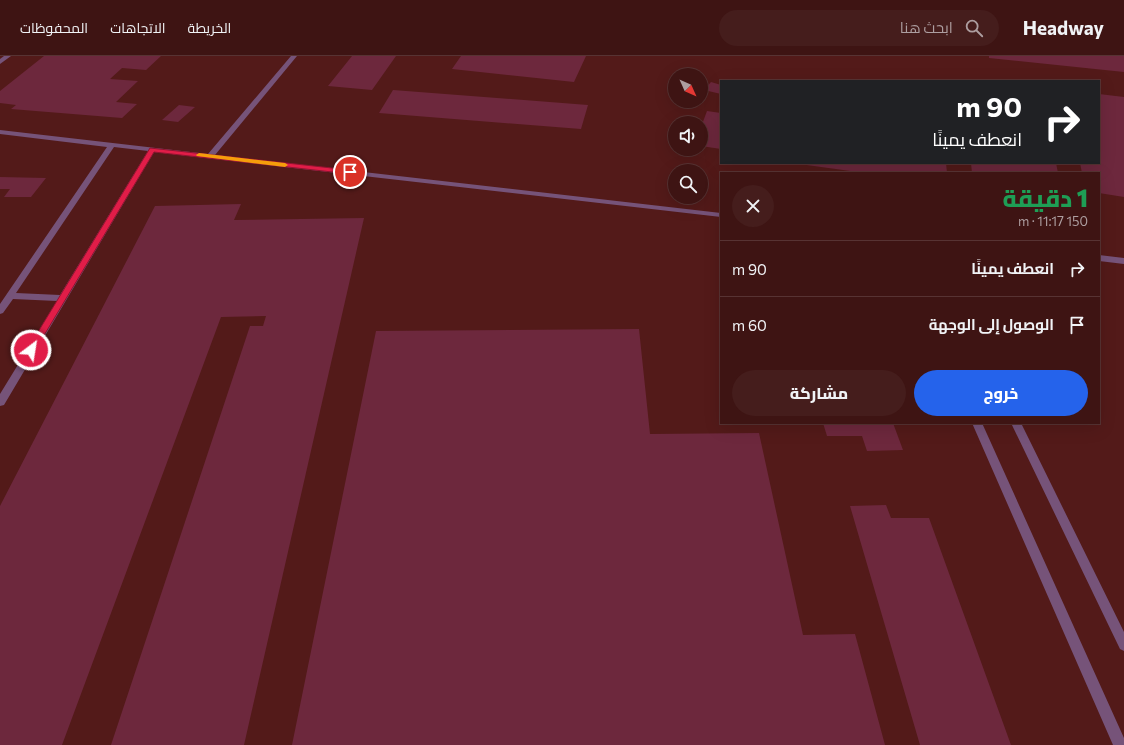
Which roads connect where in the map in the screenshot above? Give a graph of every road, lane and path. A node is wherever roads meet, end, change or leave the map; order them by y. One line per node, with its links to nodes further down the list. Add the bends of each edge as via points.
1 (8, 56): 3 (street)
2 (294, 56): 7 (street)
3 (0, 62)
4 (0, 132): 5 (street)
5 (112, 145): 6 (street); 11 (street)
6 (152, 150): 7 (street); 12 (street)
7 (210, 156): 8 (street)
8 (720, 215)
9 (1100, 258): 10 (street)
10 (1124, 260)
11 (10, 296): 12 (street); 13 (street)
12 (62, 298): 14 (street)
13 (0, 311)
14 (0, 402)
15 (977, 424): 18 (street)
16 (1016, 424): 17 (street)
17 (1124, 645)
18 (1120, 745)

